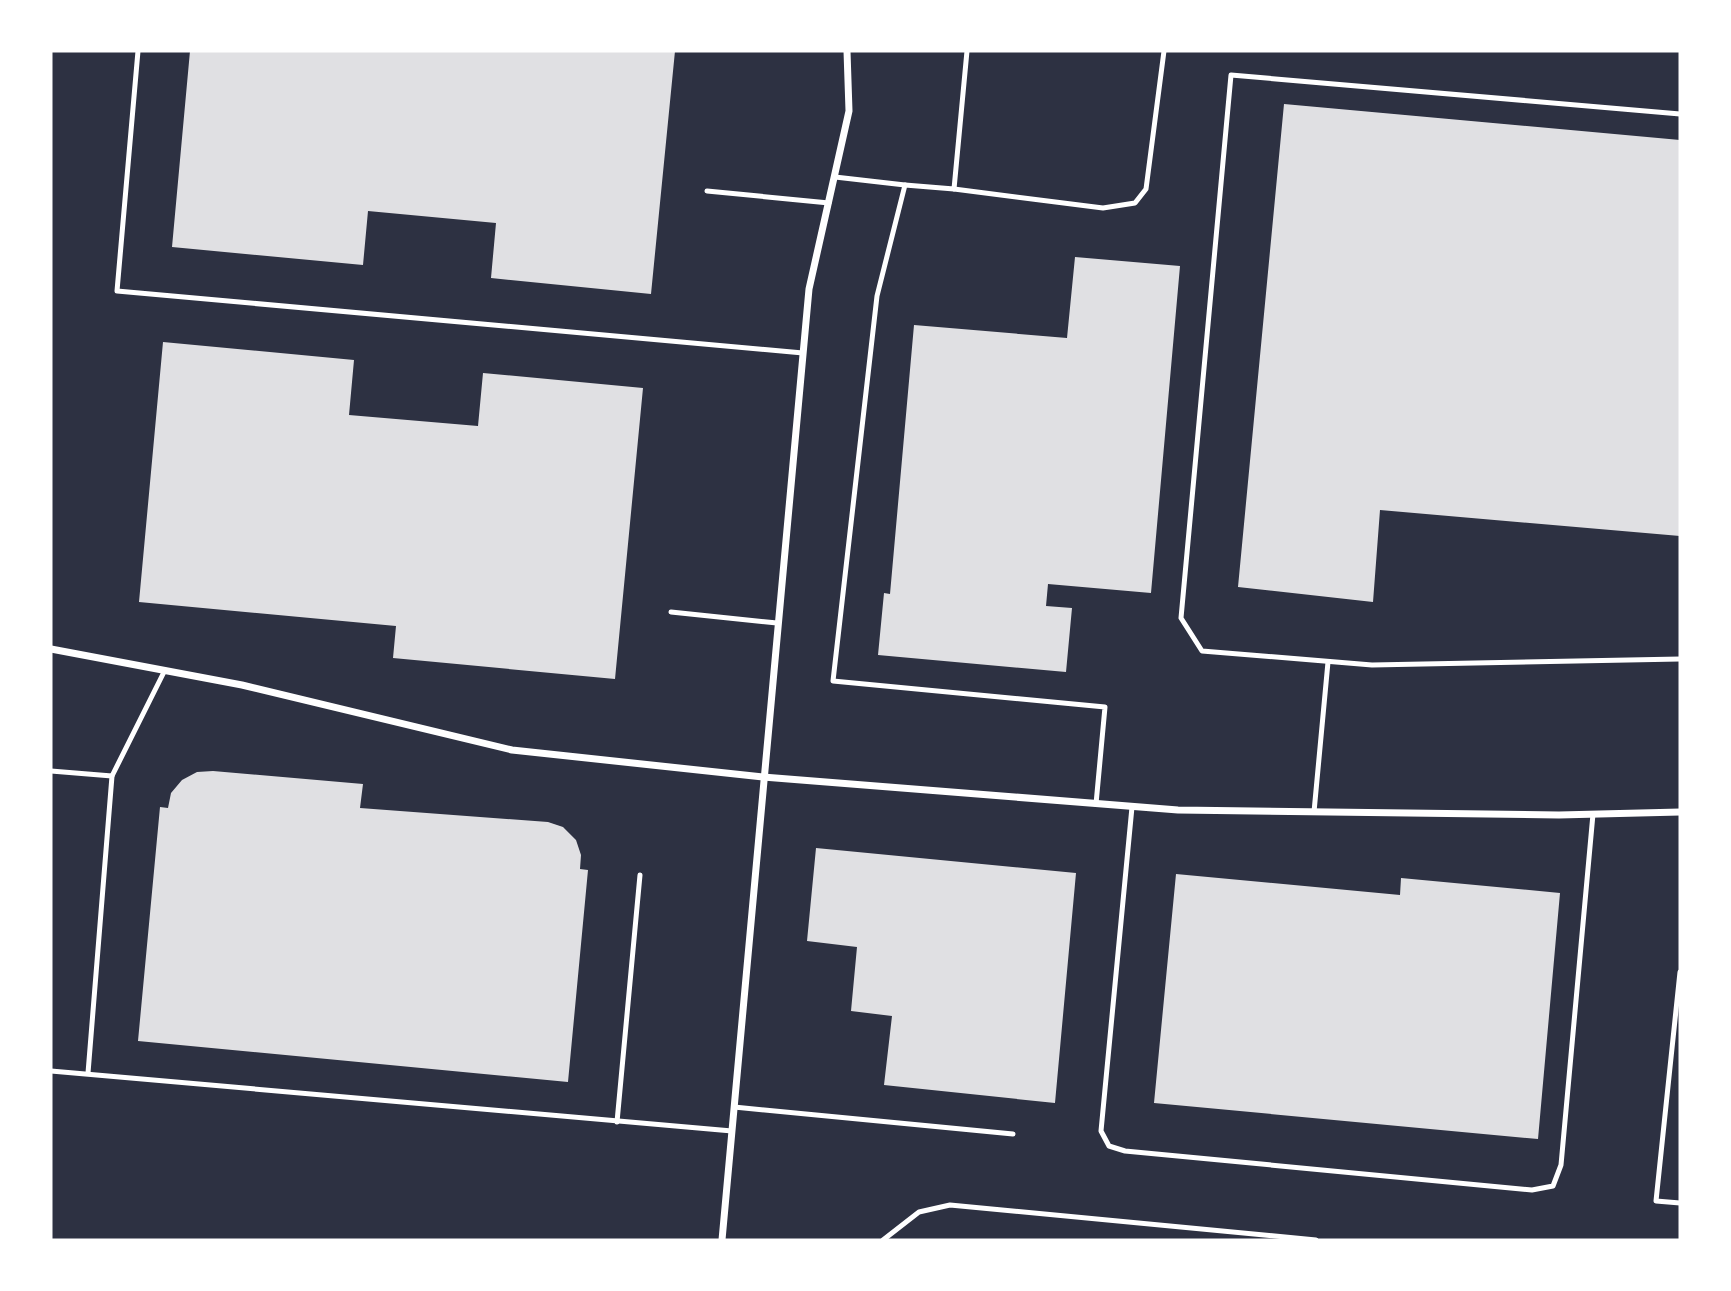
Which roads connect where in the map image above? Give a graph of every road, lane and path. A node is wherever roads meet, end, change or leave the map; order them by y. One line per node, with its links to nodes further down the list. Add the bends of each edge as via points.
1 (138, 51): 11 (lane, via 117,291)
2 (847, 51): 6 (street, via 849,111)
3 (967, 51): 8 (lane)
4 (1164, 51): 8 (lane, via 1146,189 1135,203 1103,208)
5 (1680, 114): 16 (lane, via 1231,75 1181,618 1202,651)
6 (835, 177): 7 (lane); 10 (street)
7 (905, 185): 8 (lane); 21 (lane, via 877,296 833,681 1105,707)
8 (954, 189)
9 (707, 191): 10 (lane)
10 (829, 203): 11 (street, via 809,289)
11 (803, 353): 13 (street)
12 (671, 612): 13 (lane)
13 (777, 623): 20 (street)
14 (51, 649): 17 (street)
15 (1680, 659): 16 (lane)
16 (1328, 662): 23 (lane)
17 (165, 670): 19 (lane); 20 (street, via 512,750)
18 (51, 771): 19 (lane)
19 (112, 776): 29 (lane)
20 (763, 777): 21 (street); 30 (street)
21 (1096, 804): 22 (street)
22 (1132, 807): 23 (street); 25 (lane, via 1101,1131 1109,1146 1139,1153 1532,1190 1553,1186 1562,1165)
23 (1314, 811): 25 (street)
24 (1680, 812): 25 (street)
25 (1593, 814)
26 (640, 875): 31 (lane)
27 (1680, 972): 34 (lane, via 1656,1201)
28 (51, 1071): 29 (lane)
29 (88, 1073): 31 (lane)
30 (734, 1107): 32 (street); 33 (lane)
31 (617, 1122): 32 (lane)
32 (732, 1130): 35 (street)
33 (1013, 1134)
34 (1680, 1203)
35 (722, 1240)
36 (883, 1240): 37 (lane, via 919,1212 950,1205)
37 (1316, 1240)

